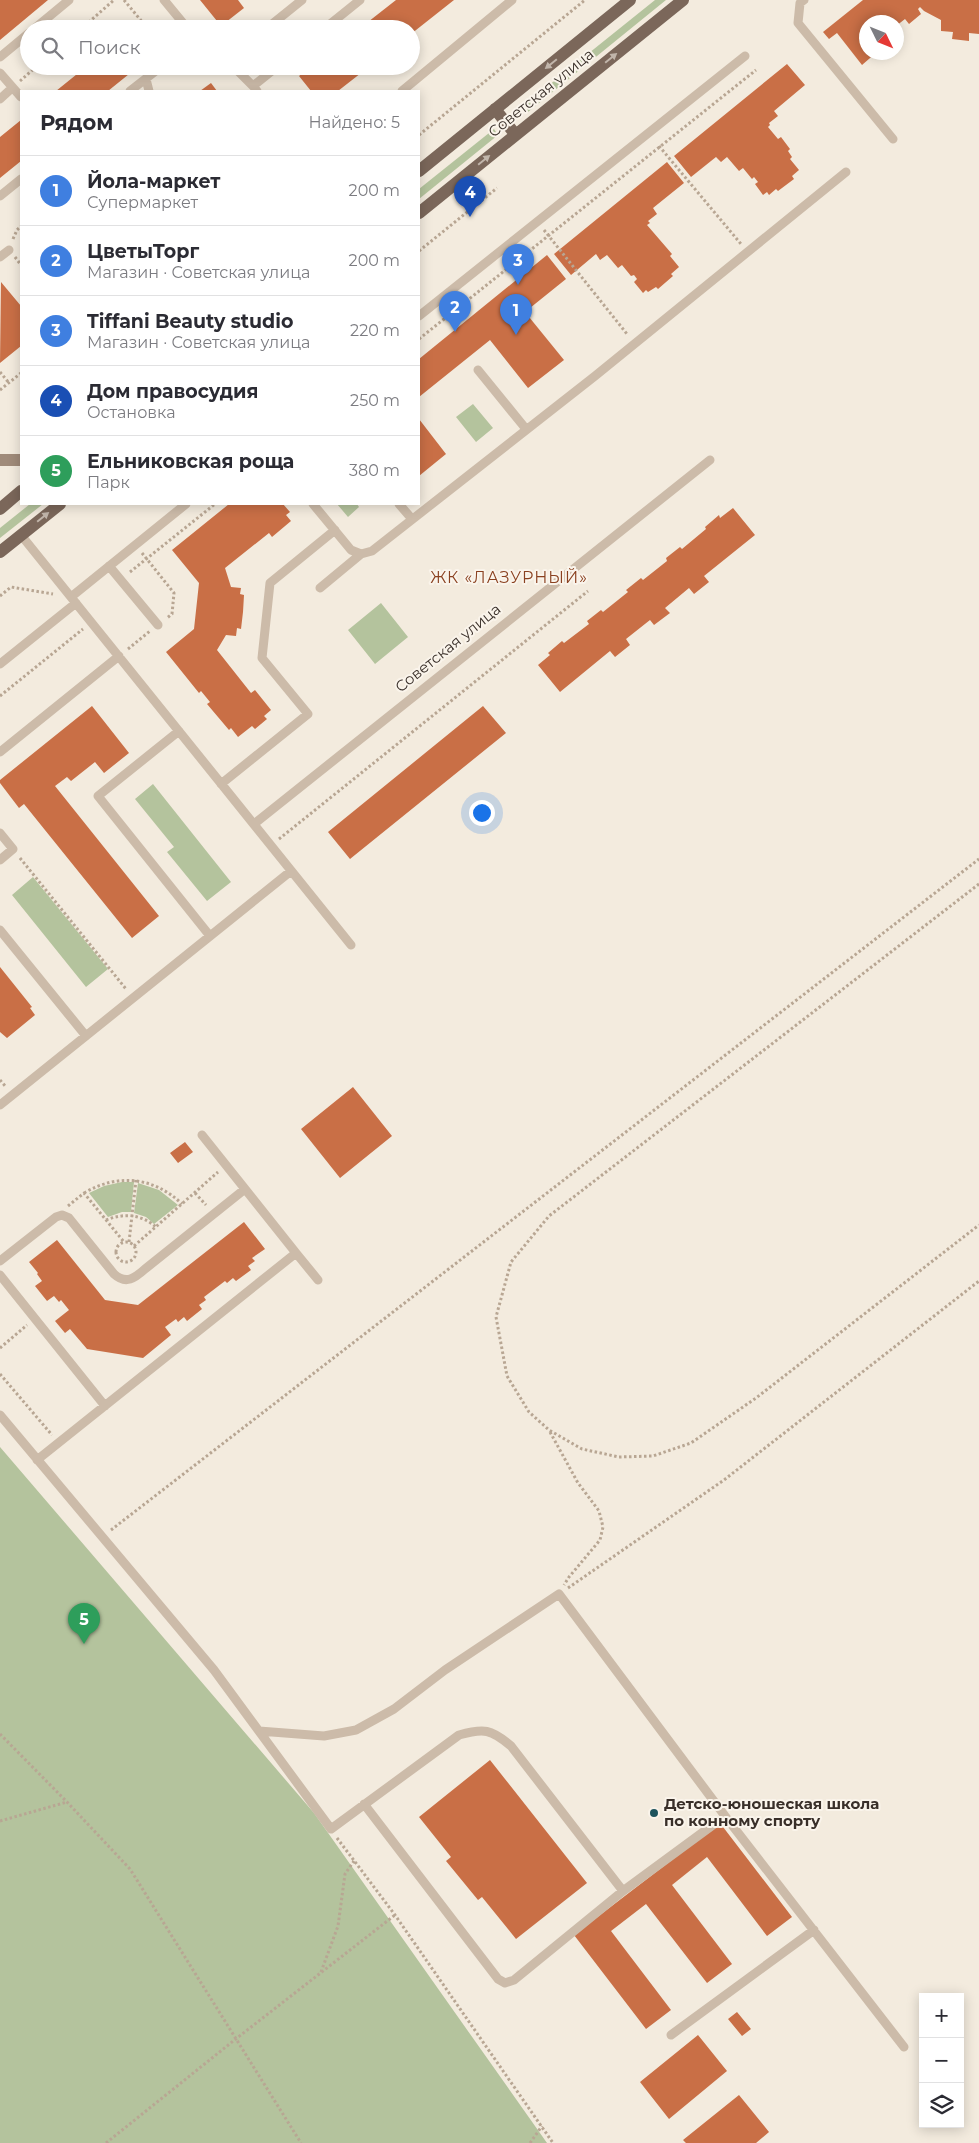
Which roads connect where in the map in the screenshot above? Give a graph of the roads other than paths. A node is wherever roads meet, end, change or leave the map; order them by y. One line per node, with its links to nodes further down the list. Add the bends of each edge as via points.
1 (69, 0): 9 (lane)
2 (164, 0): 10 (lane)
3 (302, 0): 11 (lane)
4 (360, 0): 12 (lane)
5 (512, 0): 25 (lane)
6 (630, 0): 28 (main road, Советская улица, one-way to 28)
7 (683, 0): 29 (main road, Советская улица, one-way to 7)
8 (804, 0): 30 (lane, via 800,3 798,23)
9 (45, 20)
10 (181, 20)
11 (277, 20)
12 (335, 20)
13 (20, 40): 15 (lane)
14 (745, 56): 38 (lane)
15 (0, 57)
16 (0, 73): 21 (lane)
17 (151, 75): 20 (lane)
18 (242, 75): 22 (lane)
19 (269, 75): 22 (lane)
20 (146, 79): 23 (lane); 24 (lane)
21 (12, 88): 26 (lane); 27 (lane)
22 (255, 89)
23 (131, 90)
24 (149, 90)
25 (403, 90)
26 (20, 96)
27 (0, 98)
28 (495, 109): 29 (main road); 31 (main road, Советская улица)
29 (515, 134): 35 (main road, Советская улица, one-way to 29)
30 (893, 139)
31 (420, 170)
32 (846, 172): 40 (lane)
33 (20, 180): 34 (lane)
34 (0, 196)
35 (420, 211)
36 (9, 250): 37 (lane)
37 (0, 257)
38 (420, 315)
39 (478, 370): 40 (lane)
40 (526, 430): 50 (lane)
41 (0, 460): 42 (street)
42 (20, 460)
43 (710, 460): 64 (lane, Советская улица)
44 (20, 492): 49 (main road)
45 (59, 505): 52 (main road, one-way to 45)
46 (185, 505): 55 (lane)
47 (314, 505): 51 (lane)
48 (400, 505): 50 (lane)
49 (0, 508)
50 (412, 519): 54 (lane, via 372,551)
51 (335, 530): 54 (lane, via 351,550); 63 (lane, via 270,582 262,658 308,714)
52 (21, 535): 53 (main road); 57 (lane)
53 (0, 552)
54 (361, 554): 56 (lane)
55 (110, 566): 57 (lane); 58 (lane)
56 (320, 588)
57 (73, 600): 59 (lane); 60 (lane)
58 (158, 625)
59 (119, 656): 61 (lane); 62 (lane)
60 (0, 664)
61 (179, 731): 63 (lane); 69 (lane, via 98,796)
62 (0, 752)
63 (221, 784): 64 (lane)
64 (254, 824): 67 (lane)
65 (0, 833): 66 (lane, via 13,849)
66 (0, 860)
67 (291, 871): 69 (lane); 70 (lane)
68 (0, 930): 71 (lane)
69 (210, 936): 71 (lane)
70 (351, 945)
71 (86, 1036): 72 (lane)
72 (0, 1105)
73 (202, 1135): 74 (lane)
74 (246, 1189): 75 (lane); 76 (lane, via 129,1280 114,1274 69,1218 62,1215)
75 (296, 1253): 78 (lane); 79 (lane)
76 (0, 1261)
77 (0, 1275): 79 (lane)
78 (318, 1280)
79 (105, 1406): 81 (lane)
80 (0, 1415): 81 (lane)
81 (37, 1460): 82 (lane, via 214,1670)
82 (259, 1731): 83 (lane, via 331,1829); 84 (lane, via 324,1736 356,1730 394,1709 445,1670 559,1594)
83 (364, 1804): 85 (lane, via 459,1735 479,1730 498,1735 511,1746); 85 (lane, via 498,1979 505,1983 514,1980)
84 (725, 1816): 85 (lane); 86 (lane)
85 (623, 1891)
86 (814, 1930): 87 (lane); 88 (lane)
87 (671, 2036)
88 (904, 2046)

